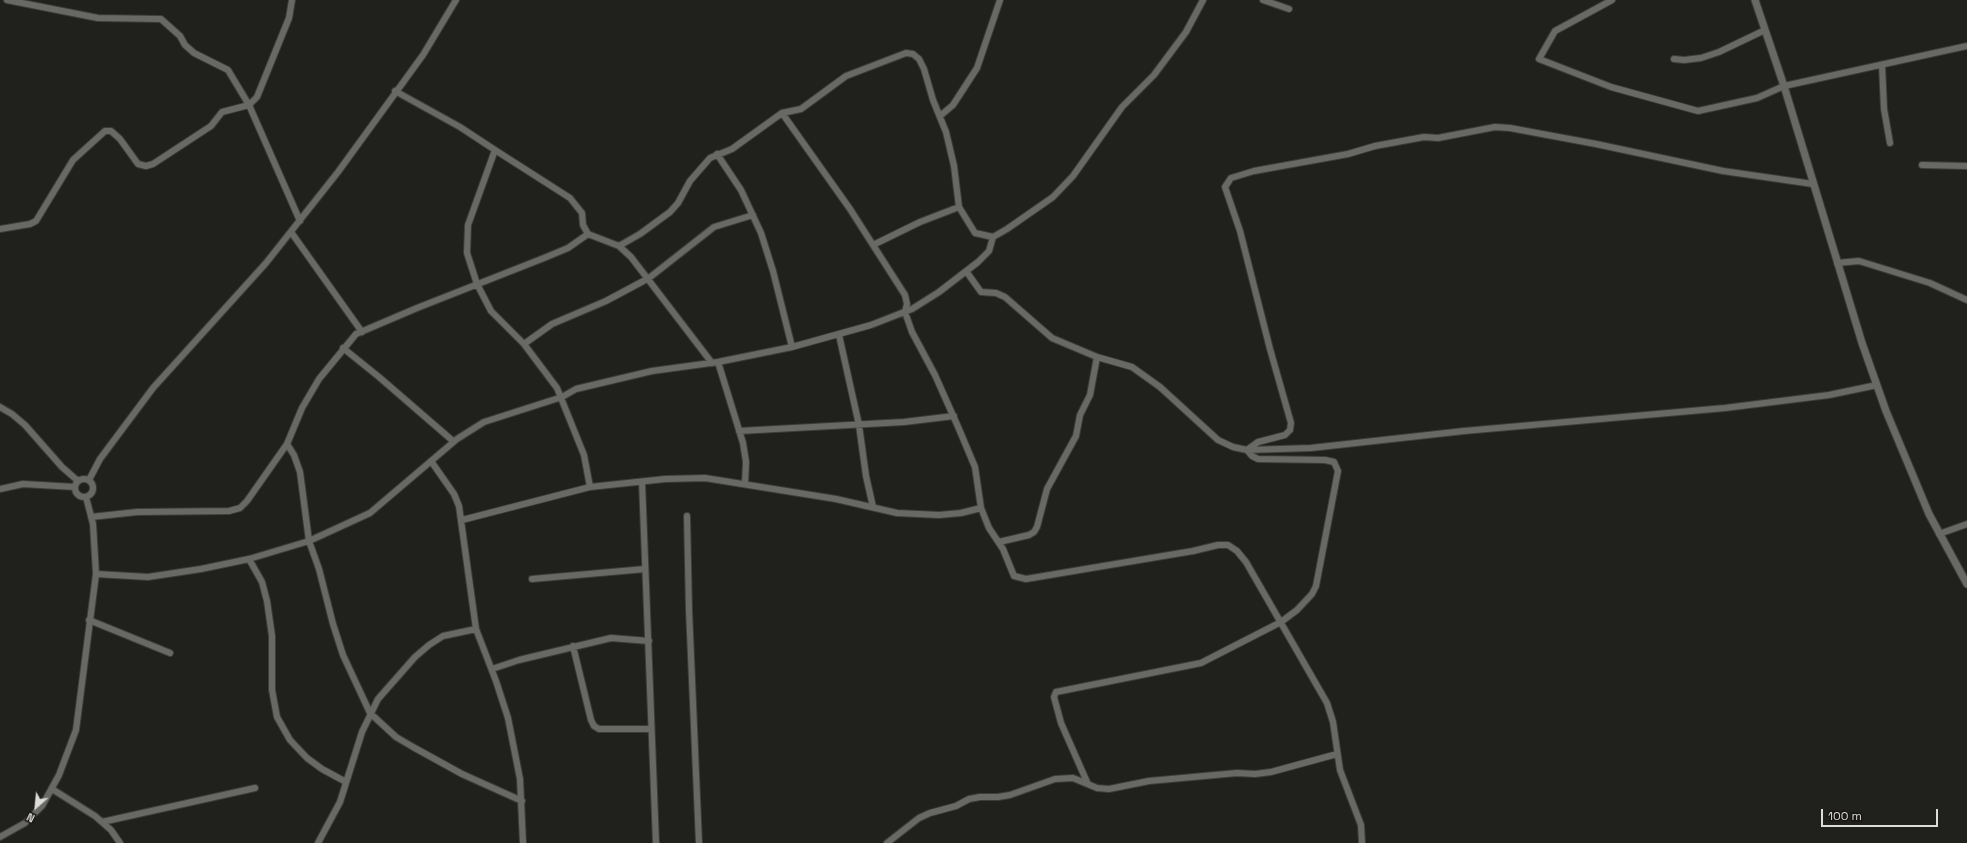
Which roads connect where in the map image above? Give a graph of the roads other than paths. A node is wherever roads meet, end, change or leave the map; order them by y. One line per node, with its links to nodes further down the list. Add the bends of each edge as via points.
1 (7, 0): 16 (street, via 98,18 161,19 194,53 228,70)
2 (292, 0): 16 (street, via 288,18 257,97)
3 (456, 0): 15 (street, via 423,54)
4 (1000, 0): 18 (street, via 977,68 953,105)
5 (1203, 0): 31 (street, via 1186,32 1154,75 1122,107 1073,176 1053,197)
6 (1263, 0): 9 (street)
7 (1612, 0): 14 (street, via 1555,31 1539,59 1611,87 1698,111 1757,98)
8 (1755, 0): 10 (street)
9 (1289, 9)
10 (1765, 30): 12 (street, via 1701,58); 14 (street)
11 (1967, 46): 13 (street)
12 (1674, 59)
13 (1882, 65): 14 (street); 19 (street)
14 (1784, 86): 24 (street)
15 (395, 91): 20 (street, via 460,127); 27 (street)
16 (249, 105): 27 (street); 28 (street, via 222,112 211,126 146,166 138,164 111,131 105,131 74,160 36,220 30,224)
17 (782, 113): 18 (street, via 801,109 846,76 906,53 919,59); 21 (street, via 732,149); 33 (street)
18 (940, 116): 25 (street, via 954,166)
19 (1890, 143)
20 (495, 150): 30 (street, via 570,198 582,213 583,225); 37 (street, via 468,225 466,253)
21 (717, 154): 26 (street, via 741,190); 32 (street, via 702,165 670,212)
22 (1922, 165): 23 (street)
23 (1967, 166)
24 (1813, 184): 34 (street); 55 (street, via 1723,171 1596,144 1495,127 1375,146 1230,178 1225,187 1240,231 1291,423 1290,430 1285,435 1258,442)
25 (959, 207): 31 (street, via 975,233); 33 (street, via 920,222)
26 (753, 214): 36 (street, via 714,227); 43 (street, via 773,271)
27 (300, 221): 29 (street)
28 (0, 229)
29 (291, 232): 40 (street); 57 (street, via 153,388 100,459)
30 (588, 234): 32 (street); 37 (street, via 568,248)
31 (993, 237): 35 (street, via 989,250)
32 (619, 246): 36 (street)
33 (873, 246): 39 (street, via 905,295)
34 (1837, 263): 38 (street, via 1858,261 1930,283); 47 (street)
35 (966, 271): 39 (street, via 923,304); 45 (street, via 981,292 996,293 1005,297 1052,338)
36 (649, 278): 42 (street, via 552,324); 46 (street)
37 (477, 284): 40 (street); 42 (street, via 491,311)
38 (1967, 300)
39 (905, 312): 41 (street); 50 (street, via 918,346)
40 (362, 332): 44 (street, via 356,334)
41 (839, 335): 43 (street); 51 (street)
42 (524, 344): 48 (street)
43 (792, 347): 46 (street)
44 (343, 348): 53 (street); 54 (street, via 326,368 309,396)
45 (1097, 357): 55 (street, via 1132,367 1145,374 1218,440); 72 (street, via 1090,395 1080,415 1076,436 1047,489 1037,527 1029,535)
46 (715, 363): 48 (street, via 637,374 576,389); 52 (street)
47 (1877, 384): 55 (street, via 1829,395 1725,408 1464,431 1311,448); 70 (street)
48 (562, 397): 53 (street, via 484,422); 61 (street, via 584,455)
49 (0, 407): 59 (street, via 25,425)
50 (954, 416): 51 (street); 65 (street, via 975,467)
51 (859, 425): 52 (street); 64 (street)
52 (739, 431): 60 (street, via 746,462)
53 (453, 442): 56 (street)
54 (287, 444): 67 (street, via 240,508 229,511 137,512); 71 (street, via 300,472)
55 (1247, 450): 79 (street, via 1258,459 1334,462 1338,471 1316,586 1297,610)
56 (430, 461): 68 (street, via 454,494); 71 (street, via 370,513)
57 (89, 480): 59 (street); 63 (street, via 94,488)
58 (642, 482): 60 (street, via 705,478); 61 (street); 74 (street)
59 (77, 484): 62 (street, via 23,484); 63 (street, via 78,495)
60 (745, 484): 64 (street)
61 (590, 487): 68 (street)
62 (0, 489)
63 (86, 497): 67 (street)
64 (873, 507): 65 (street, via 897,513 939,515)
65 (982, 508): 72 (street, via 989,528)
66 (687, 516): 99 (street)
67 (91, 517): 75 (street, via 94,524)
68 (462, 520): 80 (street)
69 (1967, 524): 70 (street)
70 (1939, 534): 77 (street)
71 (309, 541): 73 (street); 85 (street, via 320,570 343,655)
72 (999, 542): 79 (street, via 1014,576 1026,578 1228,545 1246,562)
73 (249, 559): 75 (street, via 148,577); 88 (street, via 262,582 267,601 272,636 272,690 277,717 290,740 307,758 322,770)
74 (644, 569): 76 (street); 81 (street)
75 (96, 574): 78 (street)
76 (532, 579)
77 (1967, 584)
78 (89, 620): 83 (street); 91 (street, via 76,730)
79 (1281, 622): 87 (street, via 1327,703); 89 (street, via 1201,663 1056,692 1054,697 1061,723)
80 (476, 629): 84 (street); 85 (street, via 443,636 425,649 402,671 378,699)
81 (649, 641): 82 (street, via 611,638); 86 (street)
82 (573, 646): 84 (street); 86 (street, via 594,726 599,729)
83 (170, 653)
84 (492, 669): 92 (street, via 508,718)
85 (370, 713): 88 (street); 92 (street, via 396,737 413,747 462,774)
86 (651, 729): 98 (street)
87 (1337, 754): 89 (street, via 1255,774 1237,773 1149,781 1109,789 1097,788); 101 (street, via 1340,770 1361,825)
88 (346, 782): 96 (street, via 330,824)
89 (1087, 782): 100 (street, via 1073,778 1055,779 1010,795 969,799 920,818)
90 (255, 788): 93 (street)
91 (52, 789): 93 (street, via 77,803); 94 (street, via 42,806 25,823)
92 (522, 801): 97 (street)
93 (102, 822): 95 (street)
94 (0, 837)
95 (120, 843)
96 (318, 843)
97 (523, 843)
98 (656, 843)
99 (700, 843)
100 (887, 843)
101 (1362, 843)

